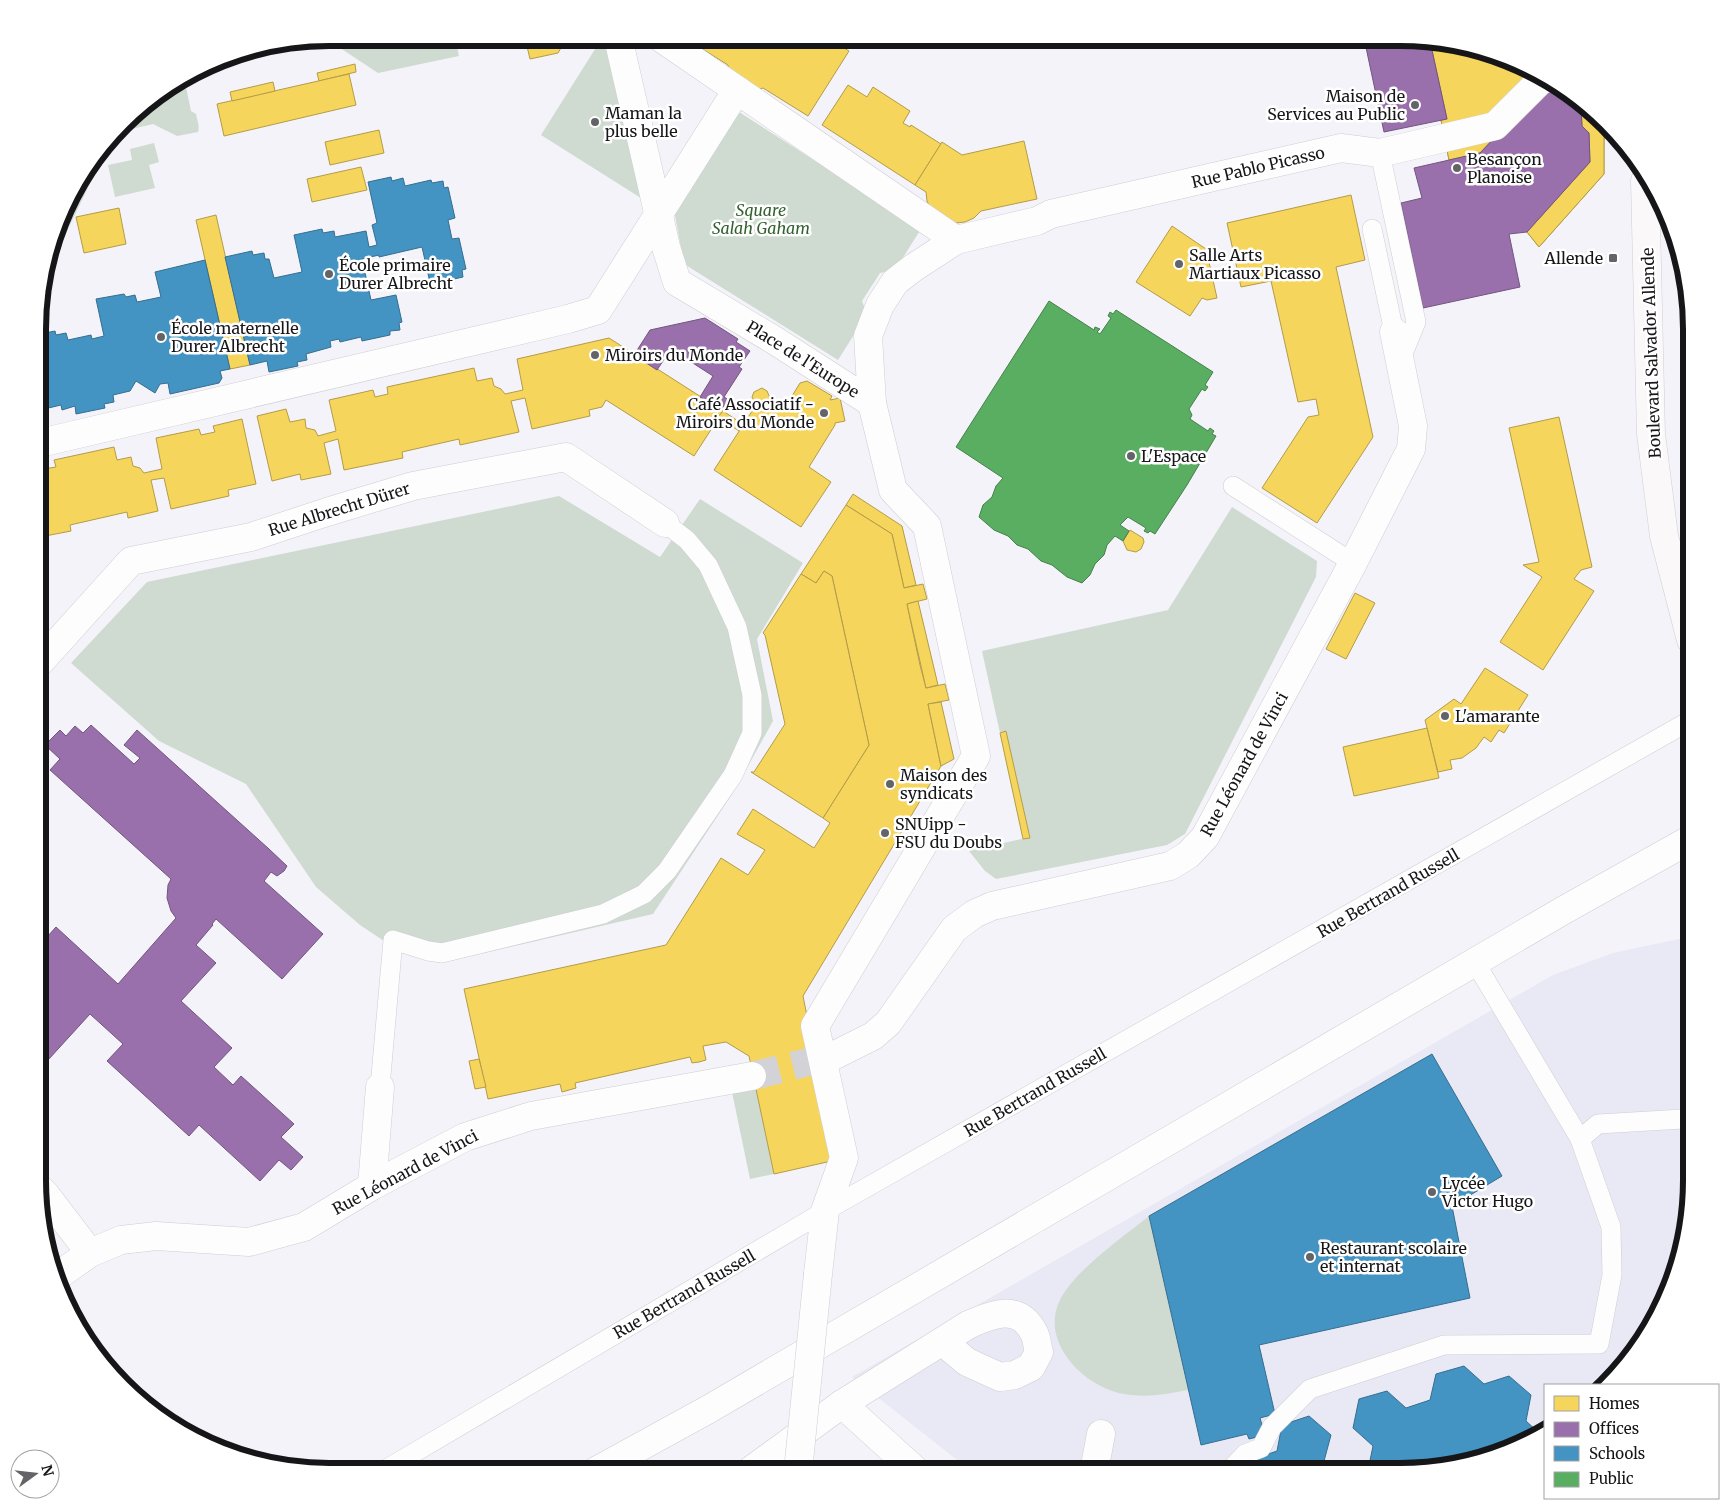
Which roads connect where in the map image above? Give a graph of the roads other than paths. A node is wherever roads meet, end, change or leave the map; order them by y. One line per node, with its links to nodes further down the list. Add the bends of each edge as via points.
1 (620, 46): 7 (street, Place de l'Europe)
2 (673, 46): 4 (street)
3 (1538, 83): 5 (street, Rue Pablo Picasso, via 1495,126)
4 (738, 90): 7 (street); 9 (street)
5 (1380, 153): 9 (street, Rue Pablo Picasso, via 1341,148 1051,214); 11 (lane, via 1416,322)
6 (1645, 188): 17 (street, Boulevard Salvador Allende, via 1651,434 1664,536)
7 (658, 214): 12 (street, Place de l'Europe, via 676,282); 13 (street, via 598,310)
8 (1372, 229): 10 (lane)
9 (956, 240): 12 (street, Place de l'Europe, via 896,282 880,305 868,336)
10 (1394, 332): 11 (street, Rue Léonard de Vinci)
11 (1400, 361): 16 (street, Rue Léonard de Vinci, via 1413,426 1411,449)
12 (872, 403): 29 (street, via 893,490 927,526 976,756 815,1026 844,1158)
13 (46, 442)
14 (1233, 486): 16 (lane)
15 (666, 523): 18 (street, Rue Albrecht Dürer, via 566,457 413,486 251,537 131,561); 24 (lane, via 687,540 708,565 737,627 752,695 752,733 733,776 667,871 644,894 626,903 603,914 442,953 394,940)
16 (1353, 563): 22 (street, Rue Léonard de Vinci, via 1206,837 1188,855 1170,866 992,906 974,914 954,929 888,1023 873,1036)
17 (1683, 609)
18 (46, 655)
19 (1683, 725): 29 (lane, Rue Bertrand Russell)
20 (1683, 844): 21 (street)
21 (1475, 962): 26 (lane); 36 (street)
22 (832, 1056)
23 (752, 1076): 27 (street, Rue Léonard de Vinci, via 531,1116 465,1137)
24 (380, 1087): 27 (street)
25 (1683, 1119): 26 (lane, via 1598,1124)
26 (1580, 1139): 41 (lane, via 1611,1227 1612,1275 1599,1344 1444,1345 1310,1389 1272,1428 1262,1448 1245,1454)
27 (372, 1186): 30 (street, Rue Léonard de Vinci, via 304,1227 249,1242 156,1236 121,1240)
28 (47, 1195): 30 (street)
29 (825, 1211): 35 (lane, Rue Bertrand Russell); 38 (street, bridge)
30 (90, 1253): 31 (street)
31 (62, 1273)
32 (943, 1342): 33 (street)
33 (842, 1404): 37 (street); 39 (street)
34 (1101, 1434): 40 (street)
35 (399, 1463)
36 (610, 1463)
37 (761, 1463)
38 (799, 1463)
39 (907, 1463)
40 (1096, 1463)
41 (1237, 1463)

